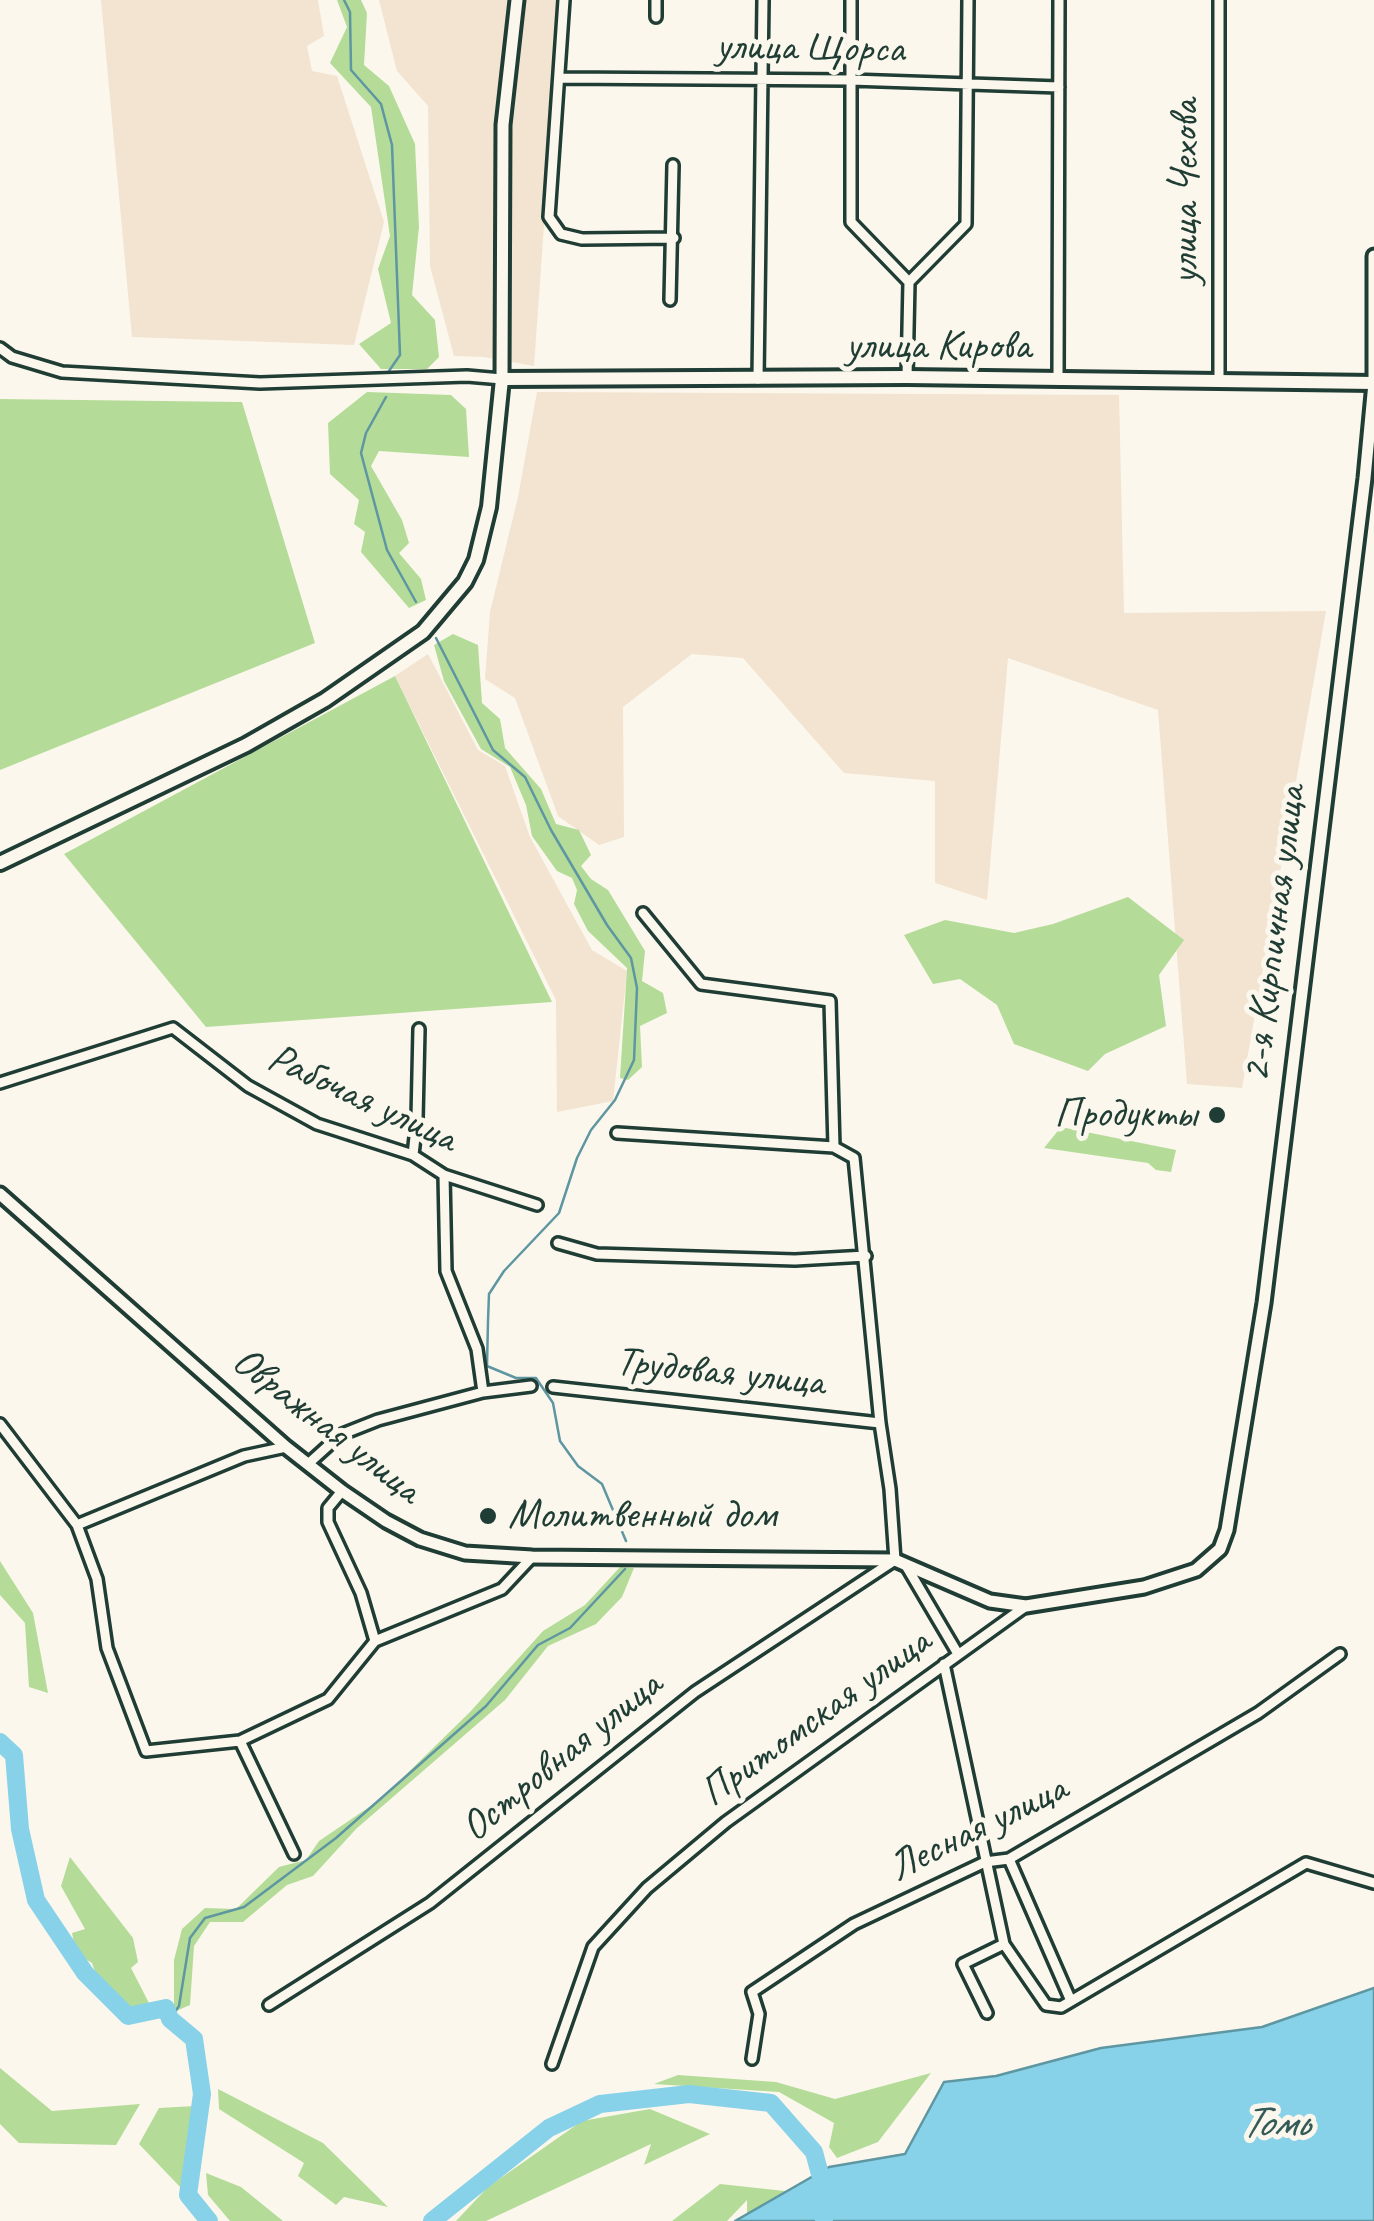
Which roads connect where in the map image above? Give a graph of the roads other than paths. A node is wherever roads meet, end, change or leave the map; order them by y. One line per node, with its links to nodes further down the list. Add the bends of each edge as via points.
1 (518, 0): 21 (street, via 503,125)
2 (564, 0): 10 (street)
3 (656, 0): 9 (street)
4 (763, 0): 11 (street)
5 (851, 0): 12 (street)
6 (968, 0): 13 (street)
7 (1059, 0): 14 (street)
8 (1218, 0): 26 (street, улица Чехова)
9 (656, 17)
10 (561, 78): 11 (street, улица Щорса); 16 (street, via 549,217 561,234)
11 (762, 80): 12 (street, улица Щорса); 23 (street)
12 (851, 80): 13 (street, улица Щорса); 18 (street, via 851,222)
13 (967, 84): 14 (street, улица Щорса); 18 (street, via 966,224)
14 (1059, 88): 24 (street)
15 (673, 166): 16 (street)
16 (674, 238): 19 (street)
17 (1374, 256): 25 (street, 2-я Кирпичная улица)
18 (909, 282): 22 (street)
19 (670, 300)
20 (0, 348): 21 (street, via 62,372 260,383)
21 (502, 378): 23 (main road, улица Кирова); 27 (main road, via 489,507 476,560 424,632 246,744)
22 (907, 378): 23 (main road, улица Кирова); 24 (main road, улица Кирова)
23 (758, 379)
24 (1058, 380): 26 (main road, улица Кирова)
25 (1374, 383): 26 (main road, улица Кирова); 48 (street, 2-я Кирпичная улица, via 1264,1303 1234,1502)
26 (1218, 384)
27 (0, 863)
28 (643, 913): 32 (street, via 701,984 830,1001)
29 (418, 1028): 33 (street)
30 (0, 1082): 33 (street, Рабочая улица, via 173,1028 248,1086 317,1124)
31 (617, 1133): 32 (street)
32 (834, 1147): 38 (street, via 854,1158)
33 (413, 1155): 34 (street, Рабочая улица)
34 (444, 1175): 36 (street, Рабочая улица); 41 (street, via 446,1272 477,1349)
35 (0, 1194): 44 (street, Овражная улица)
36 (537, 1205)
37 (558, 1243): 38 (street, via 597,1254)
38 (866, 1256): 43 (street)
39 (531, 1386): 41 (street)
40 (553, 1387): 43 (street, Трудовая улица)
41 (484, 1392): 45 (street, via 340,1435)
42 (0, 1424): 47 (street)
43 (880, 1424): 50 (street)
44 (286, 1447): 45 (street, Овражная улица); 47 (street, via 244,1456)
45 (308, 1464): 46 (street, Овражная улица)
46 (342, 1492): 49 (street, Овражная улица, via 420,1539 466,1553); 52 (street, via 328,1508 328,1522)
47 (77, 1525): 56 (street, via 97,1579 106,1648 146,1752)
48 (1220, 1549): 51 (street, Притомская улица, via 1196,1570 1144,1587)
49 (532, 1556): 50 (street, Овражная улица); 52 (street, via 502,1589)
50 (900, 1562): 51 (street, Овражная улица, via 990,1601); 53 (street); 63 (street, Островная улица, via 696,1692 430,1903)
51 (1026, 1606): 53 (street, Притомская улица)
52 (375, 1640): 56 (street, via 328,1699)
53 (958, 1654): 55 (street, Притомская улица)
54 (1340, 1654): 58 (street, Лесная улица, via 1258,1713)
55 (944, 1664): 59 (street); 66 (street, Притомская улица, via 726,1822 647,1888 593,1948)
56 (240, 1741): 57 (street)
57 (294, 1854)
58 (1009, 1860): 59 (street, Лесная улица); 62 (street)
59 (986, 1862): 61 (street); 65 (street, Лесная улица, via 854,1924 752,1992 760,2014)
60 (1374, 1883): 62 (street, via 1306,1863)
61 (1004, 1944): 62 (street, via 1046,2004); 64 (street, via 964,1964)
62 (1071, 2001)
63 (270, 2005)
64 (987, 2013)
65 (752, 2058)
66 (552, 2064)

